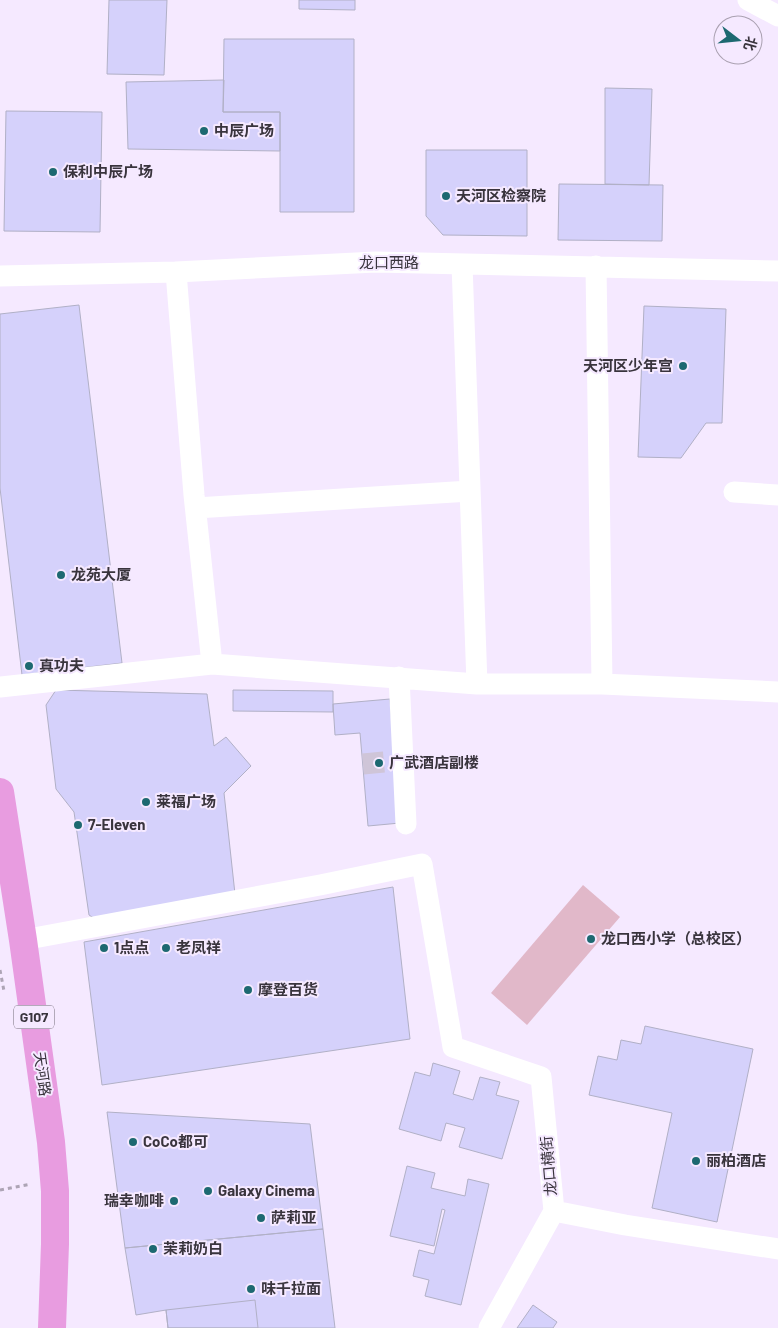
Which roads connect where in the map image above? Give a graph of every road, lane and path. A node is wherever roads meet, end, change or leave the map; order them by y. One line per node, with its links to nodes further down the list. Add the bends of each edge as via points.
1 (748, 0): 2 (street)
2 (778, 16)
3 (462, 264): 4 (street, 龙口西路); 6 (street, 龙口西路, via 376,262); 8 (street)
4 (596, 266): 5 (street, 龙口西路); 15 (street)
5 (778, 271)
6 (176, 272): 7 (street, 龙口西路); 11 (street)
7 (0, 276)
8 (470, 491): 11 (street); 14 (street)
9 (734, 492): 10 (street)
10 (778, 495)
11 (196, 508): 12 (street)
12 (212, 664): 13 (street); 16 (street)
13 (399, 678): 14 (street); 19 (street, via 399,761)
14 (477, 684): 15 (street)
15 (602, 684): 17 (street)
16 (0, 687)
17 (778, 692)
18 (0, 792): 20 (highway, 天河路 / G107)
19 (406, 824)
20 (23, 940): 21 (street, 龙口横街, via 422,864 453,1047 541,1077); 23 (highway, 天河路 / G107, via 55,1191)
21 (554, 1211): 22 (street); 24 (street, 龙口横街)
22 (778, 1249)
23 (52, 1328)
24 (489, 1328)

